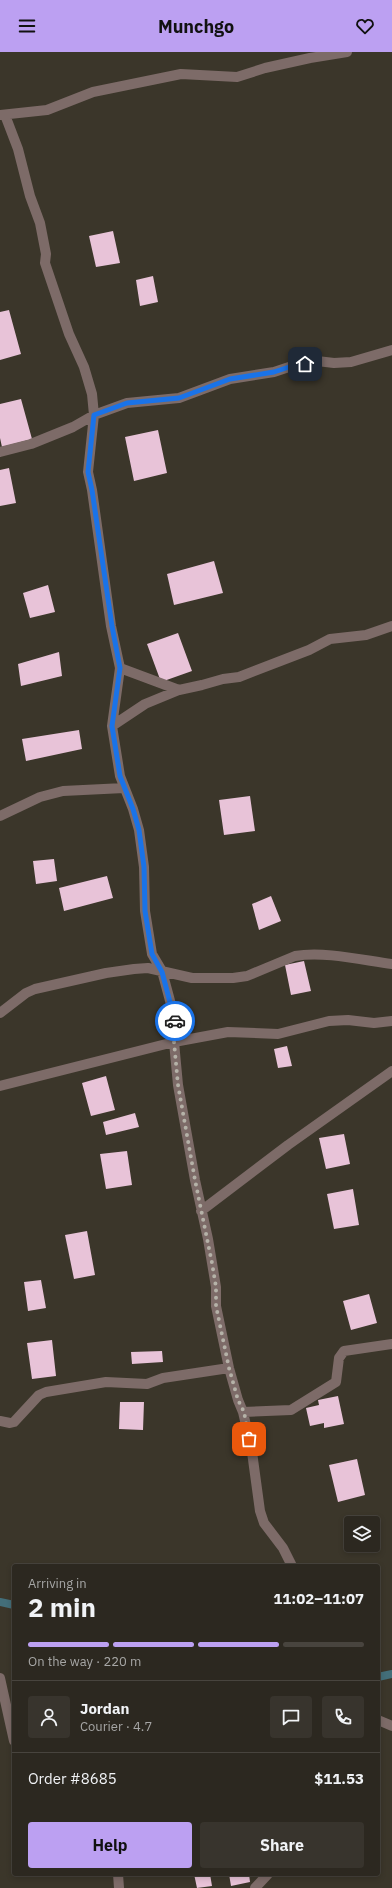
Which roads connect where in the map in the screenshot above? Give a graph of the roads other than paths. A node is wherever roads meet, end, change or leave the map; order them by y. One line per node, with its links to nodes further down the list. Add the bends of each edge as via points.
1 (347, 52): 2 (street, via 273,66 237,77 181,74 93,92 42,111)
2 (3, 115): 4 (street, via 18,149 30,196 36,208 46,254 45,263 69,334 84,367 92,394)
3 (392, 350): 4 (street, via 351,362 317,362 230,379 179,398 127,403)
4 (94, 415): 5 (street, via 73,427 31,444); 7 (street, via 88,472)
5 (0, 452)
6 (392, 626): 8 (street, via 366,635 330,639 309,650 239,677)
7 (120, 668): 8 (street); 9 (street)
8 (180, 690): 9 (street, via 145,704)
9 (112, 726): 10 (street)
10 (124, 788): 11 (street, via 40,796); 13 (street, via 139,830 144,867 145,911 152,954)
11 (0, 816)
12 (392, 964): 13 (street, via 346,957 303,955 247,976 233,978 192,978)
13 (162, 972): 14 (street, via 148,968 134,969 34,989); 16 (street, via 176,1023)
14 (0, 1013)
15 (392, 1021): 16 (street, via 329,1021 278,1034 228,1032)
16 (174, 1042): 18 (street); 19 (street, via 178,1085)
17 (392, 1071): 19 (street)
18 (0, 1086)
19 (201, 1211): 21 (street)
20 (392, 1344): 22 (street, via 344,1351 339,1358 336,1382 291,1410)
21 (229, 1368): 22 (street); 23 (street, via 163,1378 147,1384 106,1382 59,1388 39,1395 14,1422)
22 (244, 1412): 24 (street, via 260,1511 264,1523 283,1548)
23 (0, 1421)
24 (291, 1564)
25 (0, 1678): 28 (street)
26 (380, 1721): 27 (street)
27 (392, 1726)
28 (12, 1732)
29 (118, 1876): 31 (street)
30 (266, 1876): 32 (street)
31 (119, 1888)
32 (255, 1888)

